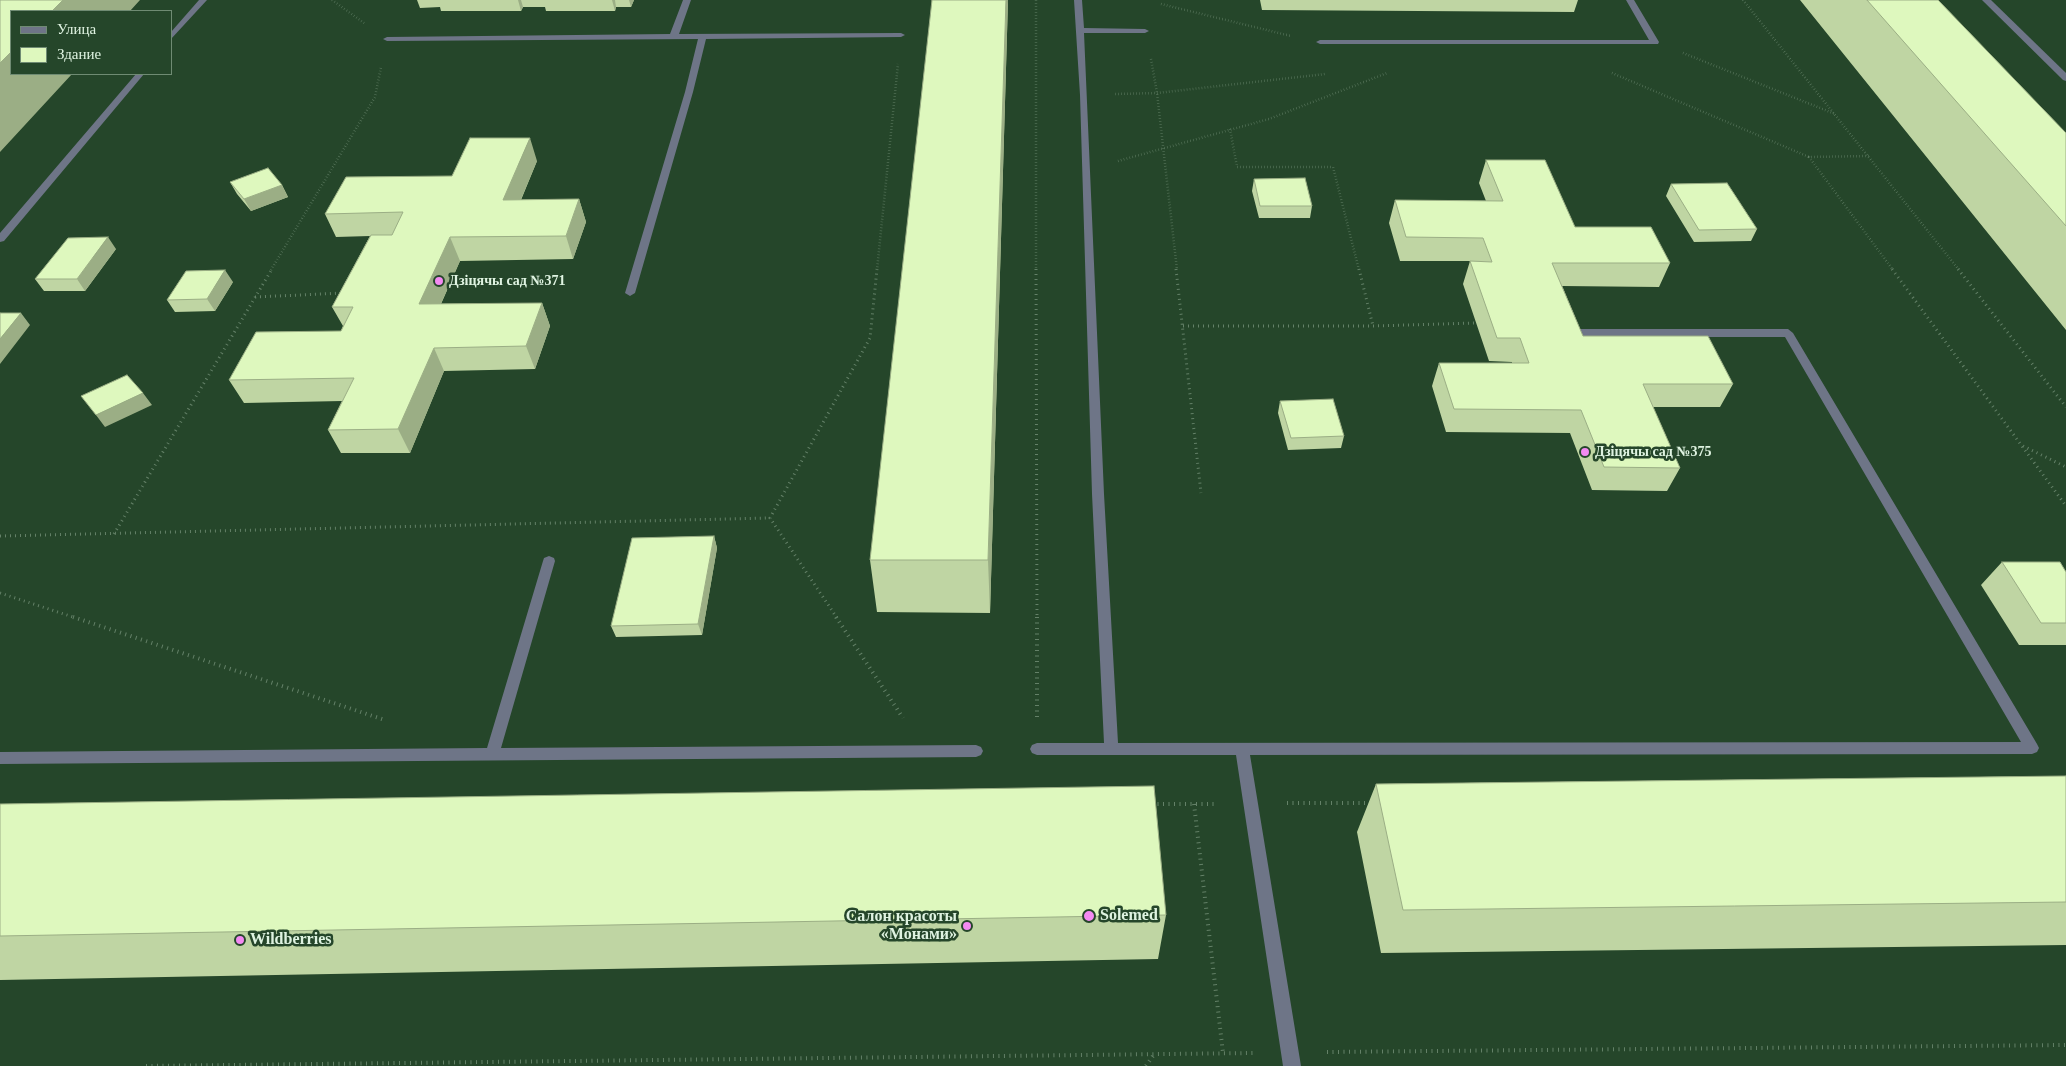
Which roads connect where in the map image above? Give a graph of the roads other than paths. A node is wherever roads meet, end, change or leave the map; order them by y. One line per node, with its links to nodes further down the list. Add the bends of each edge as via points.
1 (203, 0): 9 (street)
2 (687, 0): 10 (street)
3 (1078, 0): 6 (street)
4 (1630, 0): 13 (street, via 1655,42)
5 (1986, 0): 15 (street)
6 (1080, 30): 7 (street); 20 (street, via 1098,494)
7 (1145, 30)
8 (901, 35): 11 (street)
9 (172, 36)
10 (673, 38): 11 (street); 12 (street)
11 (702, 38): 17 (street)
12 (387, 39)
13 (1320, 42)
14 (139, 75): 16 (street)
15 (2066, 78)
16 (0, 239)
17 (630, 293)
18 (1572, 333): 21 (street, via 1788,333 2032,748)
19 (549, 561): 24 (street)
20 (1112, 749): 21 (street); 22 (street)
21 (1242, 749): 26 (street)
22 (1037, 750)
23 (976, 751): 24 (street)
24 (492, 756): 25 (street)
25 (0, 758)
26 (1291, 1059)

